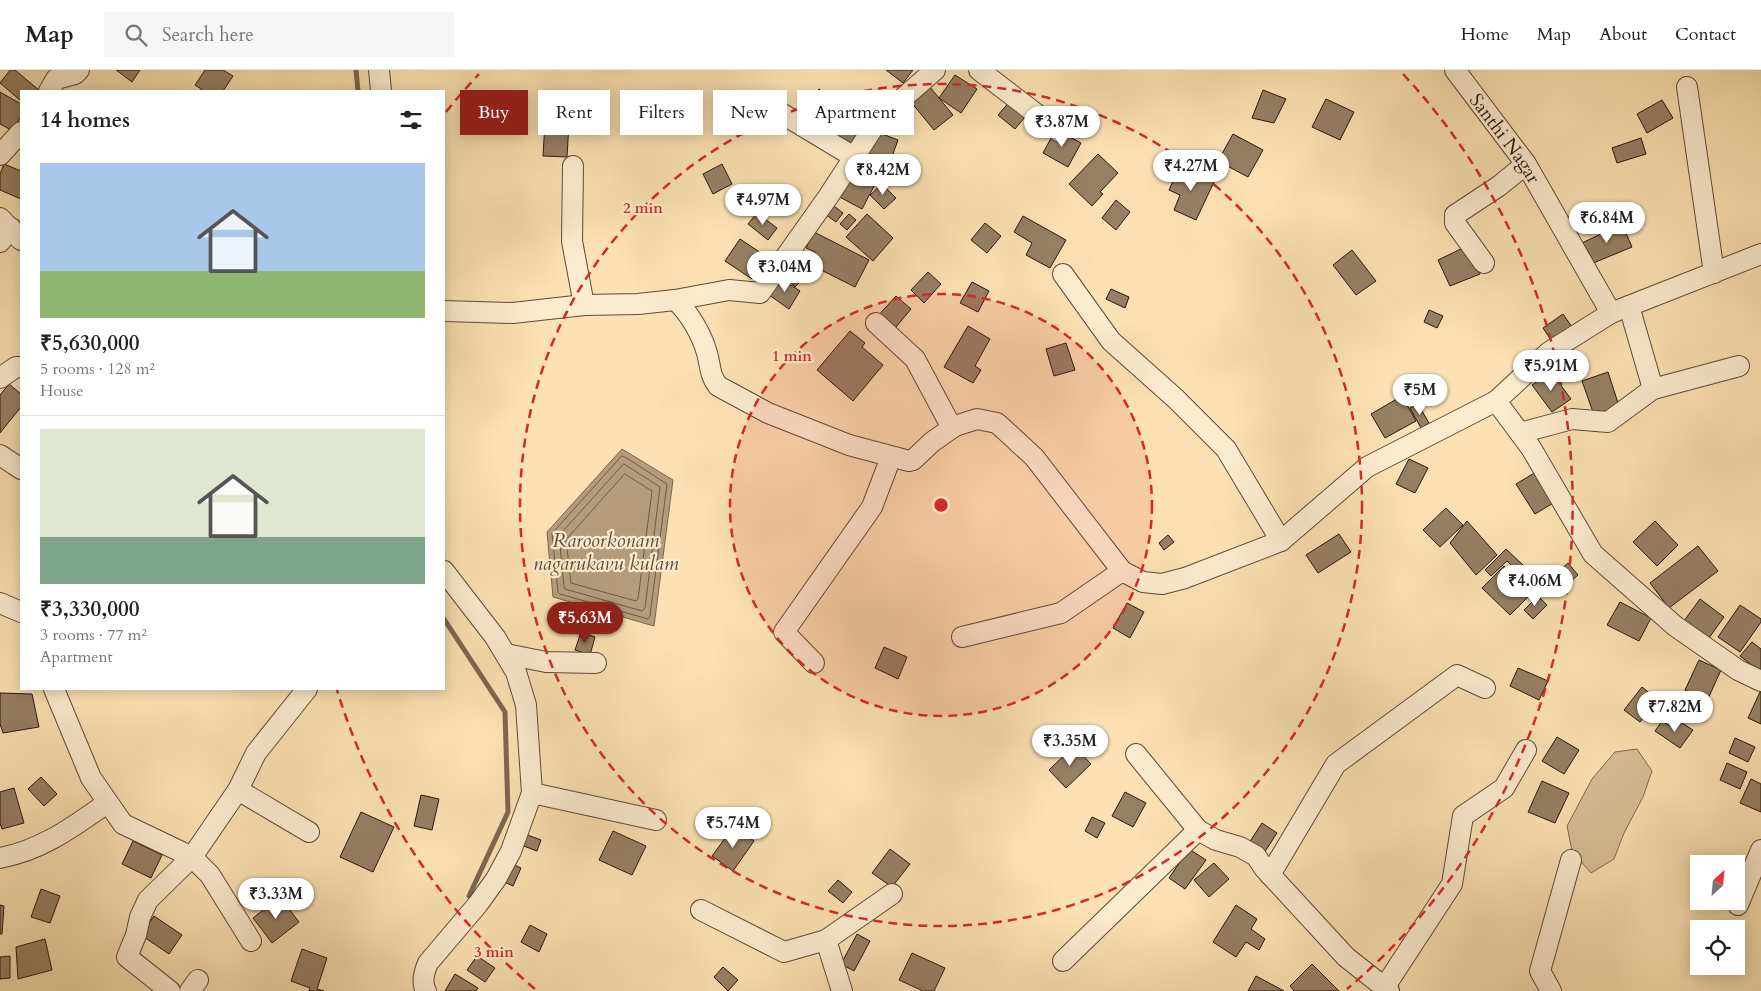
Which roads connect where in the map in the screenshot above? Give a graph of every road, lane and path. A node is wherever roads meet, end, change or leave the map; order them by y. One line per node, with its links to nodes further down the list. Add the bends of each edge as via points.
1 (79, 70): 7 (street, via 56,79)
2 (379, 70): 8 (street)
3 (935, 70): 13 (street, via 879,118)
4 (979, 70): 10 (street)
5 (1455, 70): 14 (street, Santhi Nagar)
6 (1688, 86): 18 (street)
7 (50, 90)
8 (381, 90)
9 (787, 117): 13 (street)
10 (1060, 132)
11 (20, 133): 12 (street)
12 (0, 155)
13 (854, 157): 20 (street, via 760,293 729,290)
14 (1526, 164): 17 (street, via 1454,215 1455,223); 24 (street, Santhi Nagar)
15 (572, 166): 21 (street, via 572,241)
16 (1761, 254): 18 (street)
17 (1484, 262)
18 (1714, 273): 22 (street)
19 (1063, 274): 34 (street, via 1111,341 1226,449)
20 (675, 300): 21 (street); 32 (street, via 691,318 718,386 768,413 849,445)
21 (584, 305): 23 (street, via 513,313)
22 (1629, 306): 24 (street); 27 (street)
23 (445, 311)
24 (1611, 313): 28 (street, via 1549,352)
25 (876, 323): 29 (street, via 916,359)
26 (1739, 366): 27 (street)
27 (1653, 389): 30 (street, via 1608,422 1572,419)
28 (1496, 401): 30 (street); 34 (street, via 1367,467)
29 (952, 428): 32 (street, via 913,460); 35 (street, via 977,419 997,424 1034,457)
30 (1520, 433): 43 (street, via 1593,554 1675,626 1738,670)
31 (0, 455): 33 (street)
32 (891, 457): 41 (street, via 872,506 784,632)
33 (20, 469)
34 (1281, 541): 35 (street, via 1162,584 1143,582)
35 (1122, 571): 39 (street, via 1061,613)
36 (445, 572): 40 (street)
37 (0, 603): 38 (street)
38 (20, 612)
39 (962, 637)
40 (506, 654): 42 (street, via 546,662); 50 (street, via 516,672 526,705)
41 (814, 663)
42 (596, 664)
43 (1761, 681)
44 (1484, 688): 59 (street, via 1456,675 1336,764)
45 (54, 690): 51 (street, via 91,778)
46 (306, 690): 49 (street, via 256,752)
47 (1526, 750): 67 (street, via 1504,788 1463,816 1452,884)
48 (1136, 754): 53 (street)
49 (238, 790): 54 (street); 56 (street)
50 (532, 793): 52 (street); 66 (street, via 511,851 496,879 428,963)
51 (107, 803): 56 (street, via 123,824); 57 (street, via 57,838)
52 (656, 820)
53 (1198, 830): 59 (street, via 1256,856); 65 (street)
54 (309, 832)
55 (1760, 851): 60 (street)
56 (192, 857): 64 (street, via 210,875); 68 (street, via 148,900 127,957)
57 (0, 858)
58 (1570, 860): 70 (street, via 1540,971)
59 (1270, 875): 67 (street, via 1346,957)
60 (1745, 888)
61 (892, 894): 63 (street)
62 (701, 910): 63 (street, via 784,952)
63 (826, 940): 69 (street)
64 (251, 941)
65 (1063, 961)
66 (423, 989)
67 (1387, 989)
68 (170, 991)
69 (842, 991)
70 (1551, 991)

